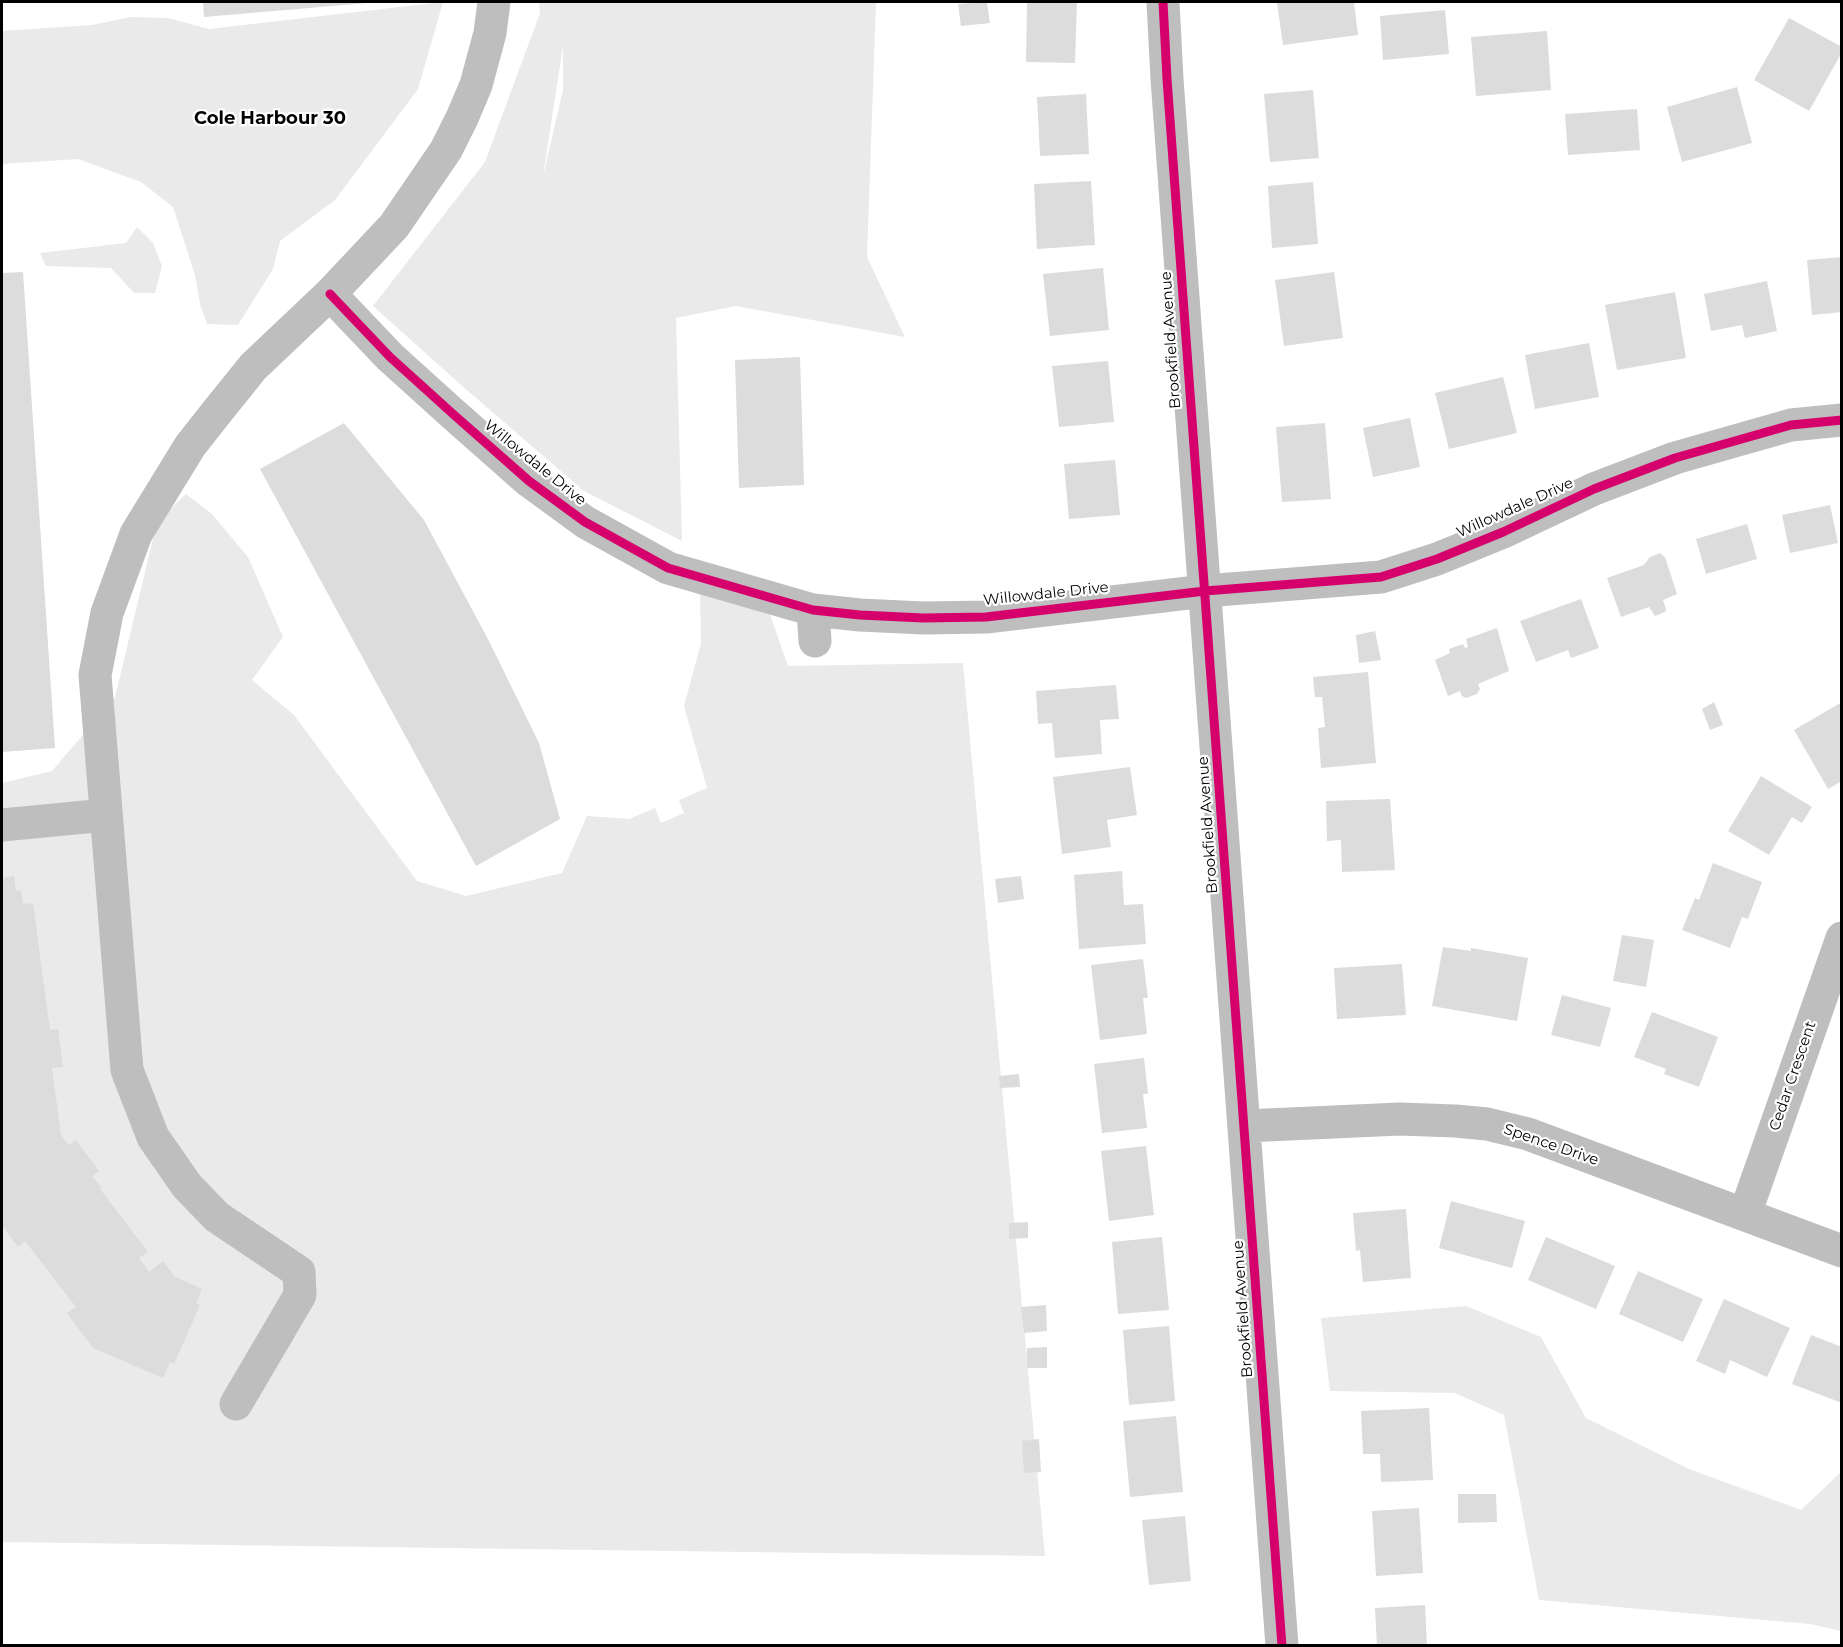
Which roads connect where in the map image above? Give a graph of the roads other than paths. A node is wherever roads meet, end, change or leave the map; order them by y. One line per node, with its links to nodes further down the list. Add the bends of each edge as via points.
1 (494, 2): 3 (street, via 479,77 446,150 394,226)
2 (1163, 2): 5 (street, Brookfield Avenue)
3 (330, 294): 5 (street, Willowdale Drive, via 390,357 453,414 585,522 668,568 814,626 986,617); 6 (street, via 253,367 190,446 136,534 107,613 95,675)
4 (1842, 420): 5 (street, Willowdale Drive, via 1791,425 1675,458 1594,489 1437,560 1381,577)
5 (1205, 591): 9 (street, Brookfield Avenue)
6 (106, 815): 7 (street); 12 (street, via 127,1070 153,1137 187,1186 217,1217 299,1272 300,1294)
7 (2, 825)
8 (1842, 938): 10 (street, Cedar Crescent)
9 (1245, 1126): 10 (street, Spence Drive, via 1400,1119 1487,1124 1527,1134); 13 (street, Brookfield Avenue)
10 (1745, 1214): 11 (street, Spence Drive)
11 (1842, 1251)
12 (236, 1404)
13 (1282, 1646)

